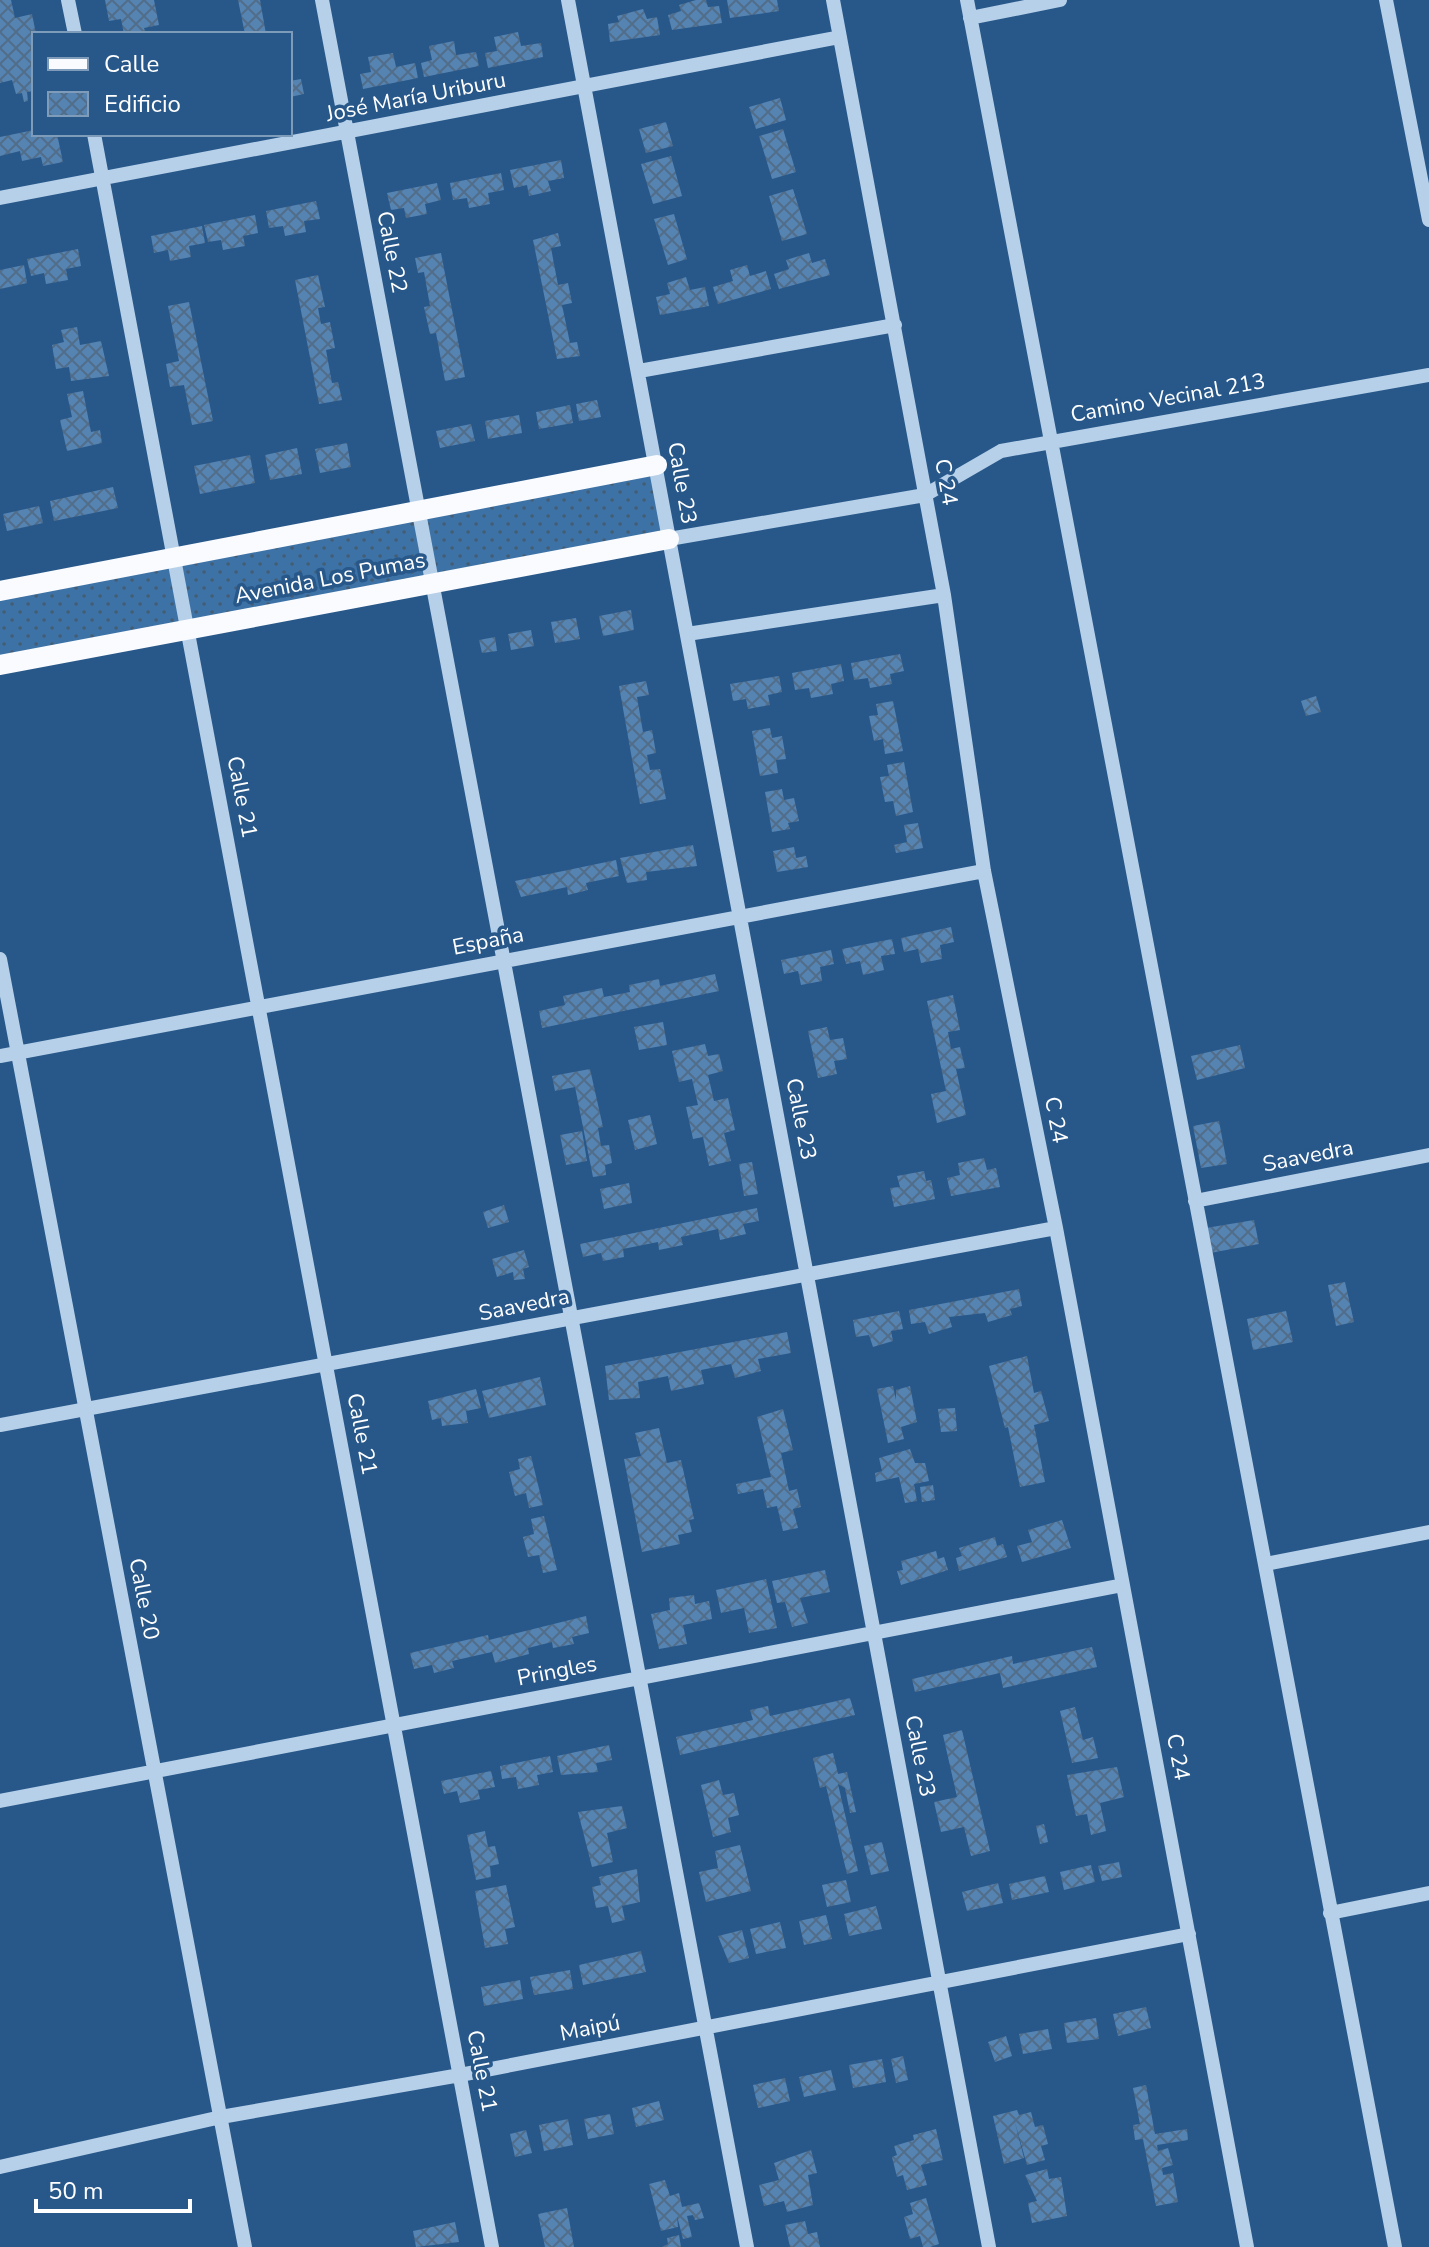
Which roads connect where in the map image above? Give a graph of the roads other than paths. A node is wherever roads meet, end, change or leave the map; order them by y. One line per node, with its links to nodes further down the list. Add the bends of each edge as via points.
1 (68, 0): 9 (street)
2 (322, 0): 12 (street, Calle 22)
3 (568, 0): 11 (street, Calle 23)
4 (833, 0): 10 (street, C 24)
5 (967, 0): 8 (street)
6 (1060, 0): 8 (street)
7 (1386, 0): 16 (street)
8 (970, 18): 20 (street)
9 (75, 32)
10 (840, 37): 11 (street, José María Uriburu); 17 (street, C 24)
11 (585, 87): 12 (street, José María Uriburu); 18 (street, Calle 23)
12 (347, 132): 14 (street, José María Uriburu); 23 (street, Calle 22)
13 (94, 136): 14 (street)
14 (102, 179): 15 (street, José María Uriburu); 25 (street)
15 (0, 198)
16 (1429, 220)
17 (895, 325): 18 (street); 22 (street, C 24)
18 (639, 371): 21 (street, Calle 23)
19 (1429, 375): 20 (street, Camino Vecinal 213)
20 (1048, 441): 22 (street, Camino Vecinal 213, via 1001,451); 40 (street)
21 (657, 465): 23 (main road); 24 (street, Calle 23)
22 (925, 495): 24 (street); 28 (street, C 24)
23 (419, 512): 25 (main road); 26 (street, Calle 22)
24 (669, 539): 26 (main road, Avenida Los Pumas); 30 (street, Calle 23)
25 (174, 559): 27 (main road); 29 (street, Calle 21)
26 (433, 584): 29 (main road, Avenida Los Pumas); 35 (street, Calle 22)
27 (0, 591)
28 (944, 595): 30 (street); 32 (street, C 24)
29 (188, 630): 31 (main road, Avenida Los Pumas); 36 (street, Calle 21)
30 (687, 634): 33 (street, Calle 23)
31 (0, 665)
32 (984, 871): 33 (street, España); 41 (street, C 24)
33 (740, 917): 35 (street, España); 42 (street, Calle 23)
34 (0, 959): 37 (street, Calle 20)
35 (504, 961): 36 (street, España); 43 (street, Calle 22)
36 (259, 1007): 37 (street, España); 44 (street, Calle 21)
37 (18, 1052): 38 (street, España); 45 (street, Calle 20)
38 (0, 1056)
39 (1429, 1155): 40 (street, Saavedra)
40 (1195, 1201): 48 (street)
41 (1056, 1228): 42 (street, Saavedra); 49 (street, C 24)
42 (808, 1274): 43 (street, Saavedra); 50 (street, Calle 23)
43 (572, 1318): 44 (street, Saavedra); 51 (street, Calle 22)
44 (326, 1364): 45 (street, Saavedra); 52 (street, Calle 21)
45 (86, 1409): 46 (street, Saavedra); 53 (street, Calle 20)
46 (0, 1425)
47 (1429, 1532): 48 (street)
48 (1266, 1564): 56 (street)
49 (1123, 1585): 50 (street, Pringles); 57 (street, C 24)
50 (875, 1633): 51 (street, Pringles); 58 (street, Calle 23)
51 (639, 1678): 52 (street, Pringles); 59 (street, Calle 22)
52 (395, 1725): 53 (street, Pringles); 60 (street, Calle 21)
53 (155, 1771): 54 (street, Pringles); 61 (street, Calle 20)
54 (0, 1801)
55 (1429, 1893): 56 (street)
56 (1330, 1913): 68 (street)
57 (1189, 1934): 58 (street, Maipú); 67 (street, C 24)
58 (940, 1982): 59 (street, Maipú); 66 (street, Calle 23)
59 (708, 2028): 60 (street, Maipú); 65 (street, Calle 22)
60 (460, 2075): 61 (street, Maipú); 64 (street, Calle 21)
61 (221, 2117): 62 (street, Maipú); 63 (street, Calle 20)
62 (0, 2167)
63 (245, 2247)
64 (492, 2247)
65 (747, 2247)
66 (989, 2247)
67 (1247, 2247)
68 (1395, 2247)

